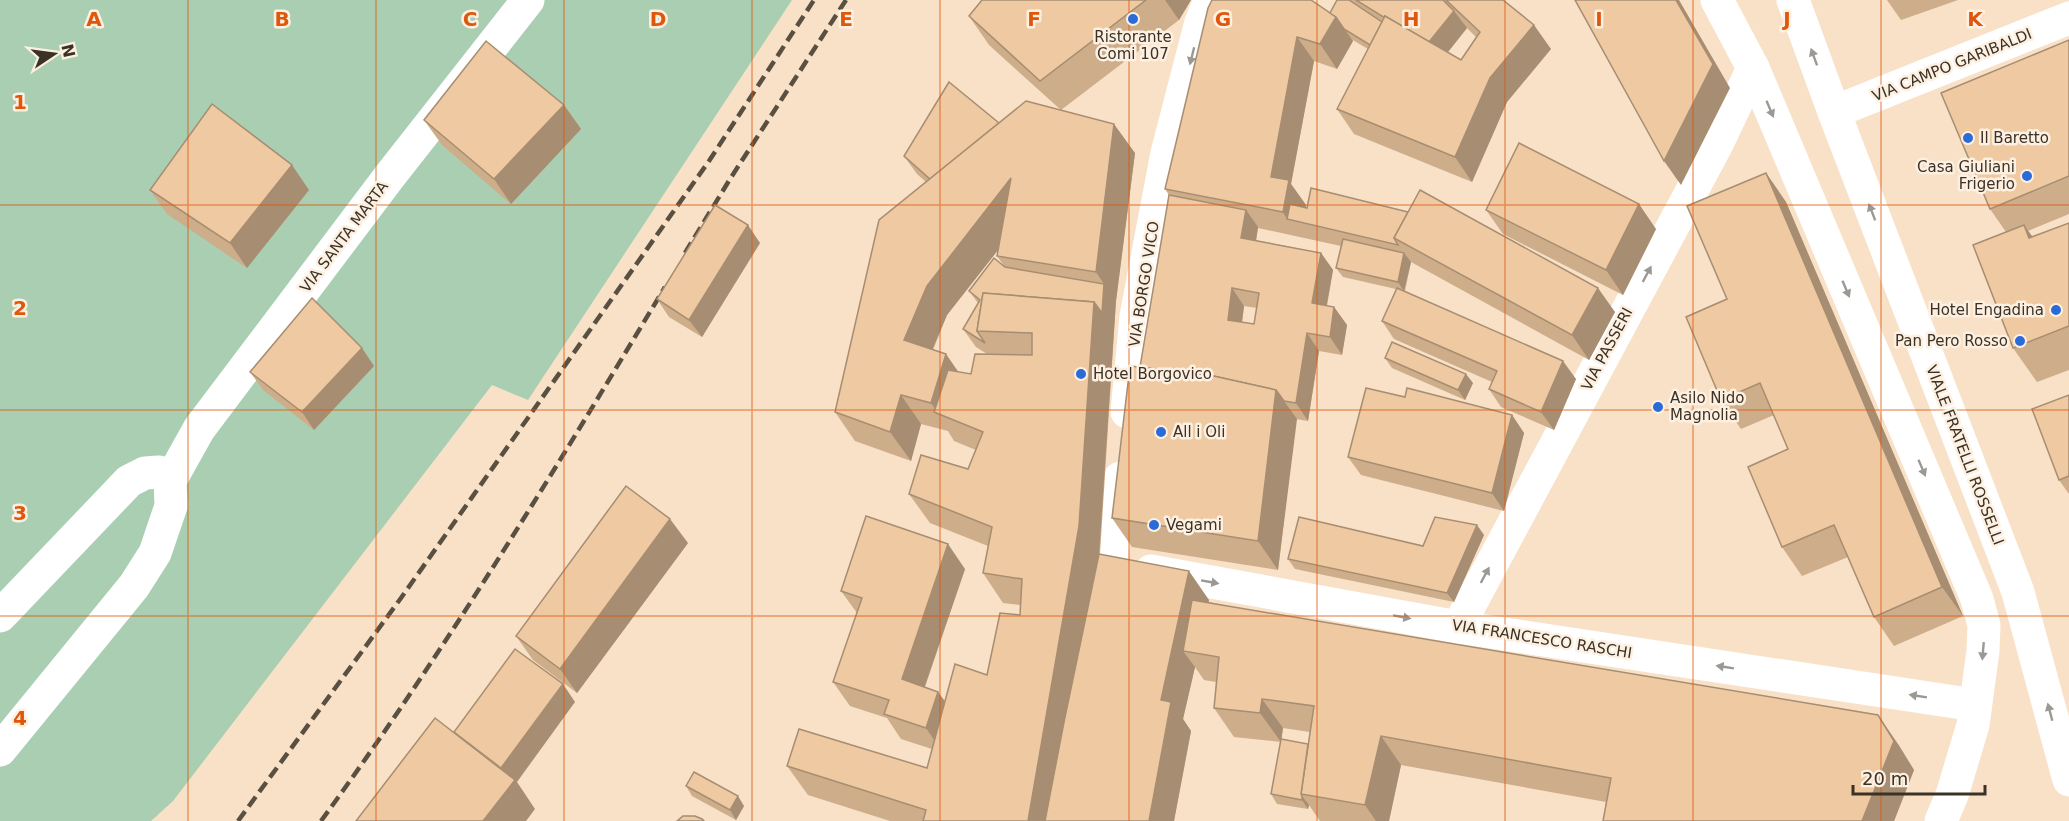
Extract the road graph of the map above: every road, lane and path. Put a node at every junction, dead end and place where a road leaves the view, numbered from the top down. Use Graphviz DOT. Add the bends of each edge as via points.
graph roads {
  1 [pos="528,0"];
  2 [pos="1210,0"];
  3 [pos="1717,0"];
  4 [pos="1793,0"];
  5 [pos="2069,18"];
  6 [pos="1753,68"];
  7 [pos="1834,112"];
  8 [pos="170,481"];
  9 [pos="1111,564"];
  10 [pos="0,616"];
  11 [pos="1100,626"];
  12 [pos="1458,627"];
  13 [pos="1976,705"];
  14 [pos="0,750"];
  15 [pos="2068,771"];
  16 [pos="1941,821"];
  1 -- 8 [label="street, VIA SANTA MARTA" via="199,429"];
  2 -- 9 [label="street, VIA BORGO VICO, one-way" via="1167,153 1136,316"];
  3 -- 6 [label="street"];
  7 -- 4 [label="street, VIALE FRATELLI ROSSELLI, one-way"];
  5 -- 7 [label="street, VIA CAMPO GARIBALDI"];
  12 -- 6 [label="street, VIA PASSERI, one-way" via="1711,155"];
  6 -- 13 [label="street, one-way" via="1977,599 1984,625"];
  15 -- 7 [label="street, VIALE FRATELLI ROSSELLI, one-way" via="2018,592"];
  8 -- 10 [label="street" via="159,472 145,473 129,481"];
  8 -- 14 [label="street, VIA SANTA MARTA" via="171,506 155,553 134,586"];
  9 -- 11 [label="street, VIA BORGO VICO"];
  9 -- 12 [label="street, VIA FRANCESCO RASCHI, one-way"];
  13 -- 12 [label="street, VIA FRANCESCO RASCHI, one-way"];
  13 -- 16 [label="street" via="1952,795"];
}
